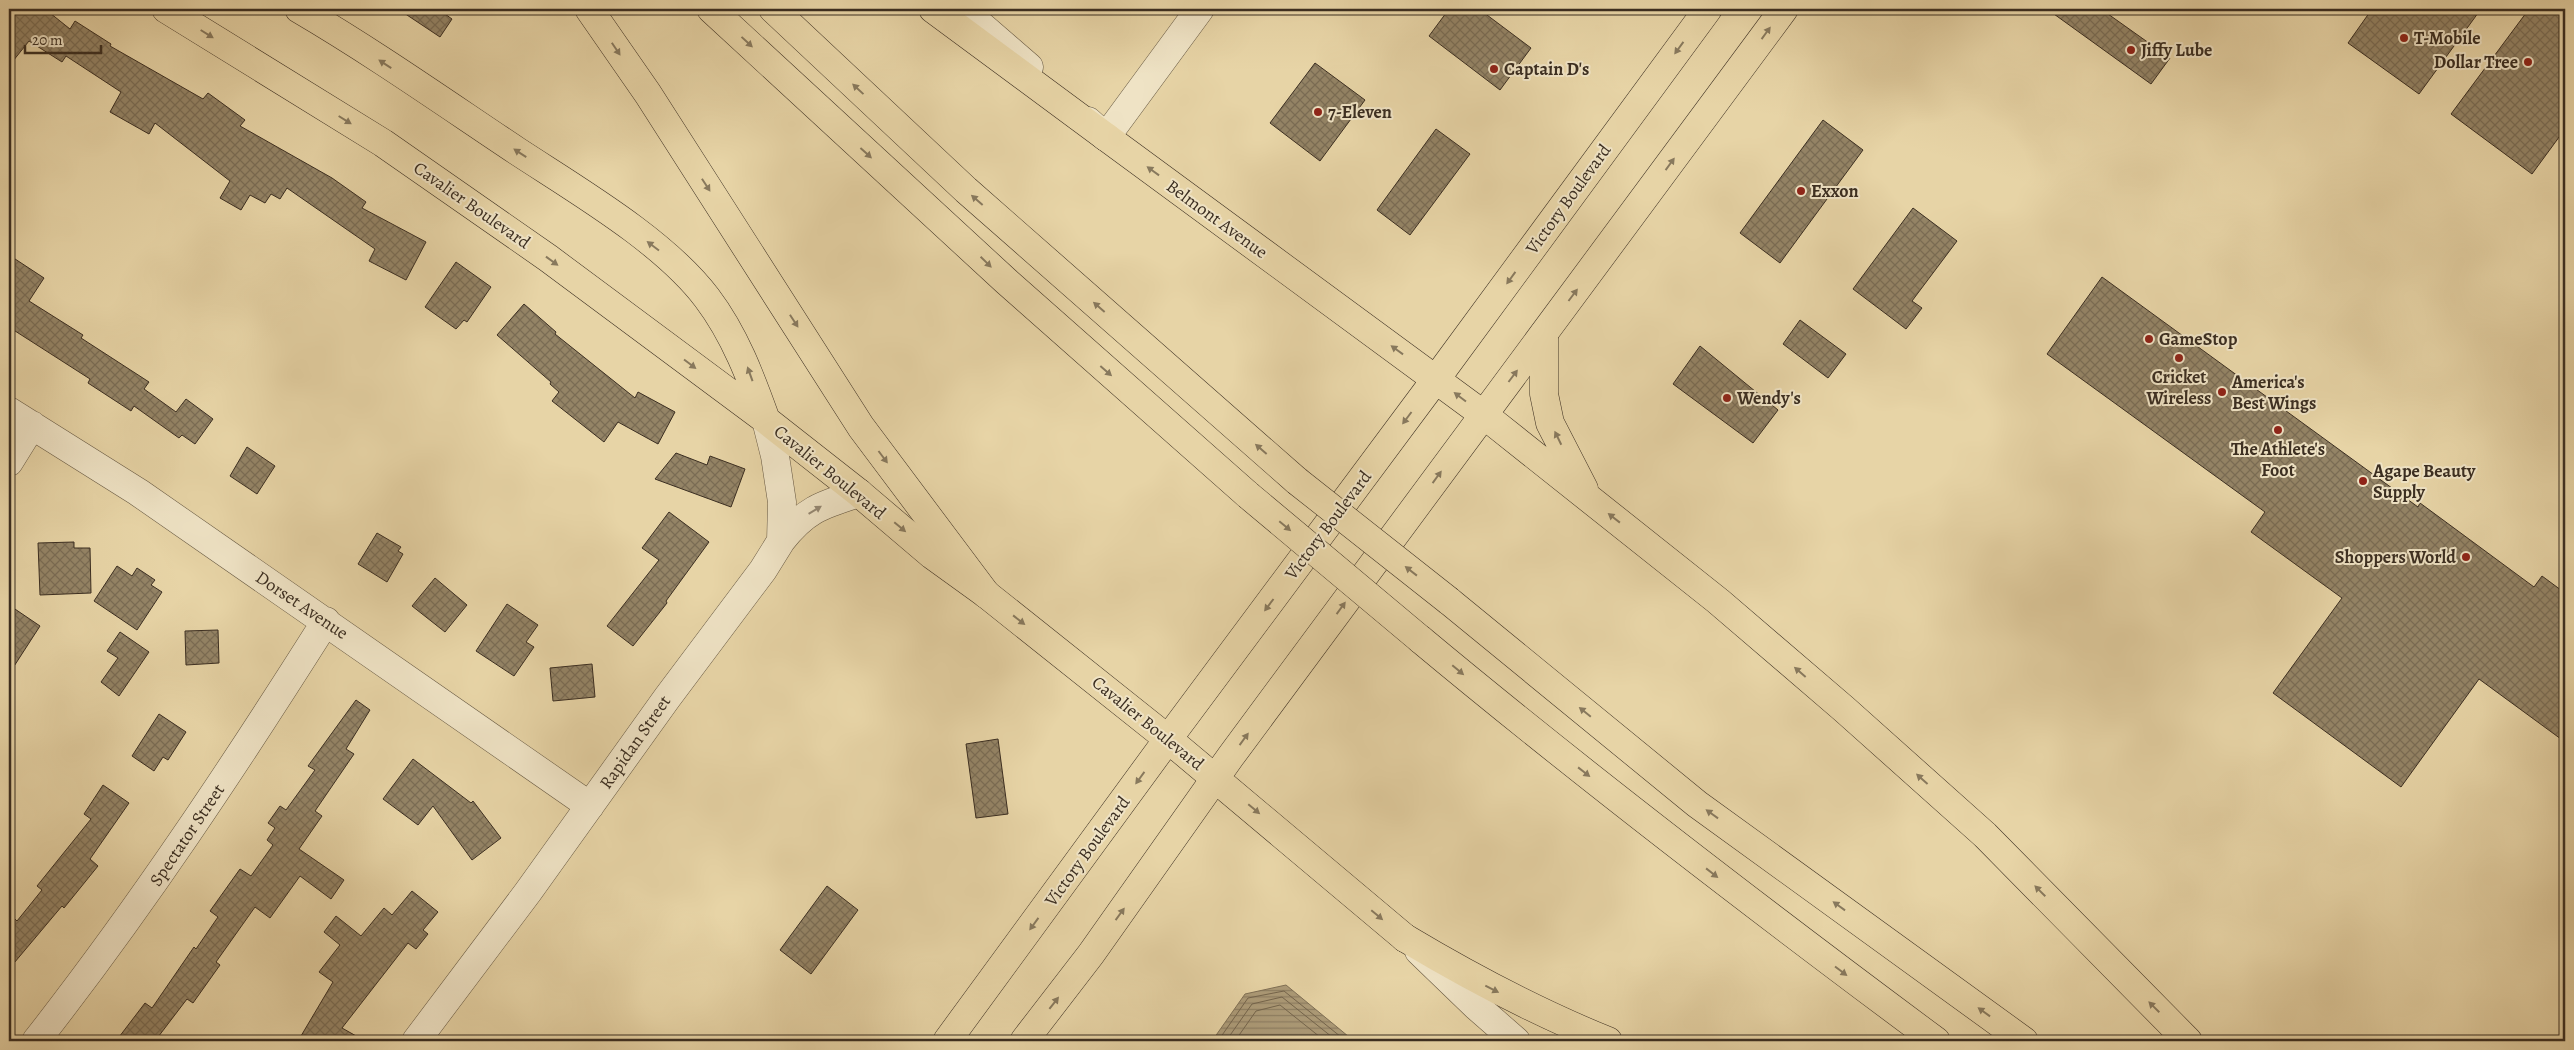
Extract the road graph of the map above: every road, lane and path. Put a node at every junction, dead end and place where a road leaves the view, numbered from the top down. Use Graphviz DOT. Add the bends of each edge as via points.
graph roads {
  1 [pos="166,9"];
  2 [pos="299,9"];
  3 [pos="589,9"];
  4 [pos="711,9"];
  5 [pos="773,9"];
  6 [pos="933,9"];
  7 [pos="962,9"];
  8 [pos="1200,9"];
  9 [pos="1708,9"];
  10 [pos="1784,9"];
  11 [pos="1106,137"];
  12 [pos="1544,334"];
  13 [pos="1436,379"];
  14 [pos="9,411"];
  15 [pos="1484,415"];
  16 [pos="766,420"];
  17 [pos="32,425"];
  18 [pos="9,462"];
  19 [pos="859,493"];
  20 [pos="1588,497"];
  21 [pos="781,541"];
  22 [pos="986,594"];
  23 [pos="326,620"];
  24 [pos="1168,739"];
  25 [pos="1216,779"];
  26 [pos="590,806"];
  27 [pos="1405,938"];
  28 [pos="36,1041"];
  29 [pos="416,1041"];
  30 [pos="947,1041"];
  31 [pos="1024,1041"];
  32 [pos="1516,1041"];
  33 [pos="1608,1041"];
  34 [pos="1936,1041"];
  35 [pos="2024,1041"];
  36 [pos="2188,1041"];
  1 -- 16 [label="main road, Cavalier Boulevard, one-way" via="383,143 548,258"];
  16 -- 2 [label="main road, Cavalier Boulevard, one-way" via="747,366 720,317 673,261 598,204"];
  3 -- 22 [label="main road, one-way" via="648,94 861,427"];
  4 -- 34 [label="main road, one-way, bridge" via="1006,281 1248,494 1420,639 1743,898"];
  35 -- 5 [label="main road, one-way, bridge" via="1697,804 1297,481 966,190"];
  6 -- 11 [label="main road"];
  7 -- 11 [label="street, Belmont Avenue"];
  8 -- 11 [label="street"];
  9 -- 13 [label="main road, Victory Boulevard, one-way"];
  12 -- 10 [label="main road, one-way"];
  13 -- 11 [label="main road, Belmont Avenue, one-way"];
  15 -- 12 [label="main road, one-way"];
  20 -- 12 [label="main road, one-way" via="1550,423 1544,394"];
  15 -- 13 [label="main road, Belmont Avenue, one-way"];
  13 -- 24 [label="main road, Victory Boulevard, one-way"];
  14 -- 17 [label="street, Dorset Avenue"];
  15 -- 20 [label="main road, Belmont Avenue"];
  25 -- 15 [label="main road, one-way"];
  16 -- 19 [label="main road, Cavalier Boulevard"];
  16 -- 21 [label="street" via="776,456 782,502"];
  17 -- 18 [label="street"];
  17 -- 23 [label="street, Dorset Avenue" via="138,492"];
  21 -- 19 [label="street, Rapidan Street, one-way" via="796,523 818,506"];
  19 -- 22 [label="main road, Cavalier Boulevard, one-way" via="932,555"];
  36 -- 20 [label="main road, Belmont Avenue, one-way" via="1985,835 1718,601"];
  21 -- 26 [label="street, Rapidan Street"];
  22 -- 24 [label="main road, Cavalier Boulevard, one-way"];
  23 -- 26 [label="street, Dorset Avenue"];
  23 -- 28 [label="street, Spectator Street" via="169,863"];
  24 -- 25 [label="main road, Cavalier Boulevard"];
  24 -- 30 [label="main road, Victory Boulevard, one-way"];
  25 -- 27 [label="main road, Cavalier Boulevard, one-way"];
  31 -- 25 [label="main road, one-way" via="1097,946"];
  26 -- 29 [label="street, Rapidan Street"];
  27 -- 32 [label="street, Cavalier Boulevard"];
  27 -- 33 [label="main road, one-way" via="1474,979 1545,1015"];
}
